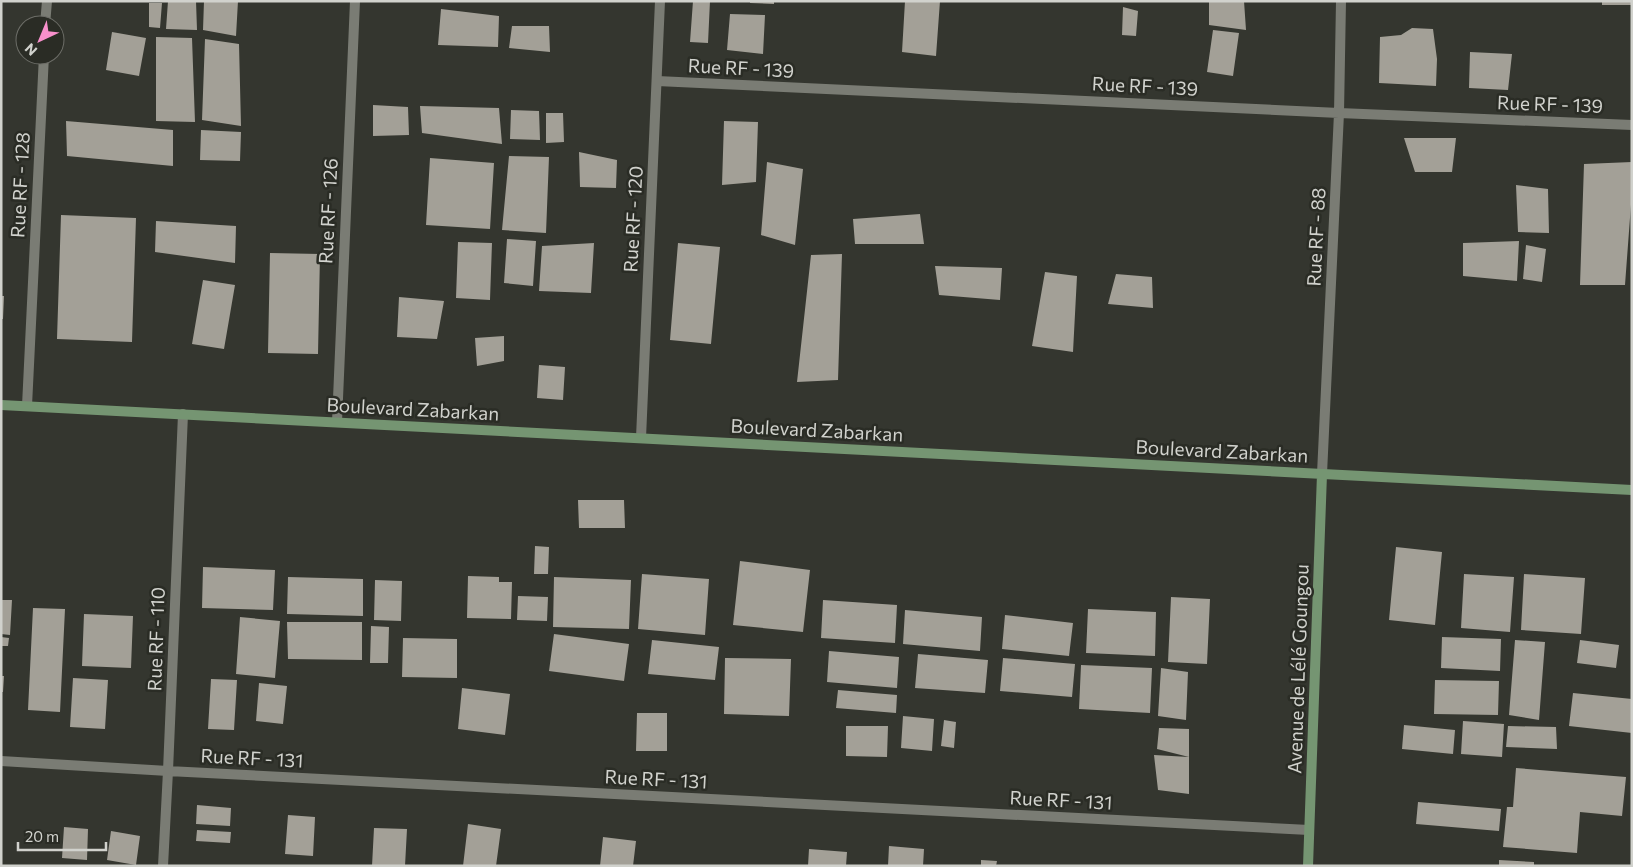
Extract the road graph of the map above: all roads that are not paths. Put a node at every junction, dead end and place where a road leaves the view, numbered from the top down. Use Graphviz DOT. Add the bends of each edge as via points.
graph roads {
  1 [pos="46,1"];
  2 [pos="355,1"];
  3 [pos="660,1"];
  4 [pos="1341,1"];
  5 [pos="45,15"];
  6 [pos="44,65"];
  7 [pos="657,81"];
  8 [pos="1340,113"];
  9 [pos="1632,125"];
  10 [pos="1,405"];
  11 [pos="27,406"];
  12 [pos="183,414"];
  13 [pos="337,422"];
  14 [pos="641,438"];
  15 [pos="1322,474"];
  16 [pos="1632,490"];
  17 [pos="1,761"];
  18 [pos="168,771"];
  19 [pos="1309,830"];
  20 [pos="162,866"];
  21 [pos="1308,866"];
  1 -- 5 [label="street"];
  2 -- 13 [label="street, Rue RF - 126"];
  3 -- 7 [label="street, Rue RF - 120"];
  4 -- 8 [label="street, Rue RF - 88"];
  6 -- 11 [label="street, Rue RF - 128"];
  7 -- 8 [label="street, Rue RF - 139"];
  7 -- 14 [label="street, Rue RF - 120"];
  8 -- 9 [label="street, Rue RF - 139"];
  8 -- 15 [label="street, Rue RF - 88"];
  10 -- 11 [label="street, Boulevard Zabarkan"];
  11 -- 12 [label="street, Boulevard Zabarkan"];
  12 -- 13 [label="street, Boulevard Zabarkan"];
  12 -- 18 [label="street, Rue RF - 110"];
  13 -- 14 [label="street, Boulevard Zabarkan"];
  14 -- 15 [label="street, Boulevard Zabarkan"];
  15 -- 16 [label="street, Boulevard Zabarkan"];
  15 -- 19 [label="street, Avenue de Lélé Goungou"];
  17 -- 18 [label="street, Rue RF - 131"];
  18 -- 19 [label="street, Rue RF - 131"];
  18 -- 20 [label="street, Rue RF - 110"];
  19 -- 21 [label="street, Avenue de Lélé Goungou"];
}
